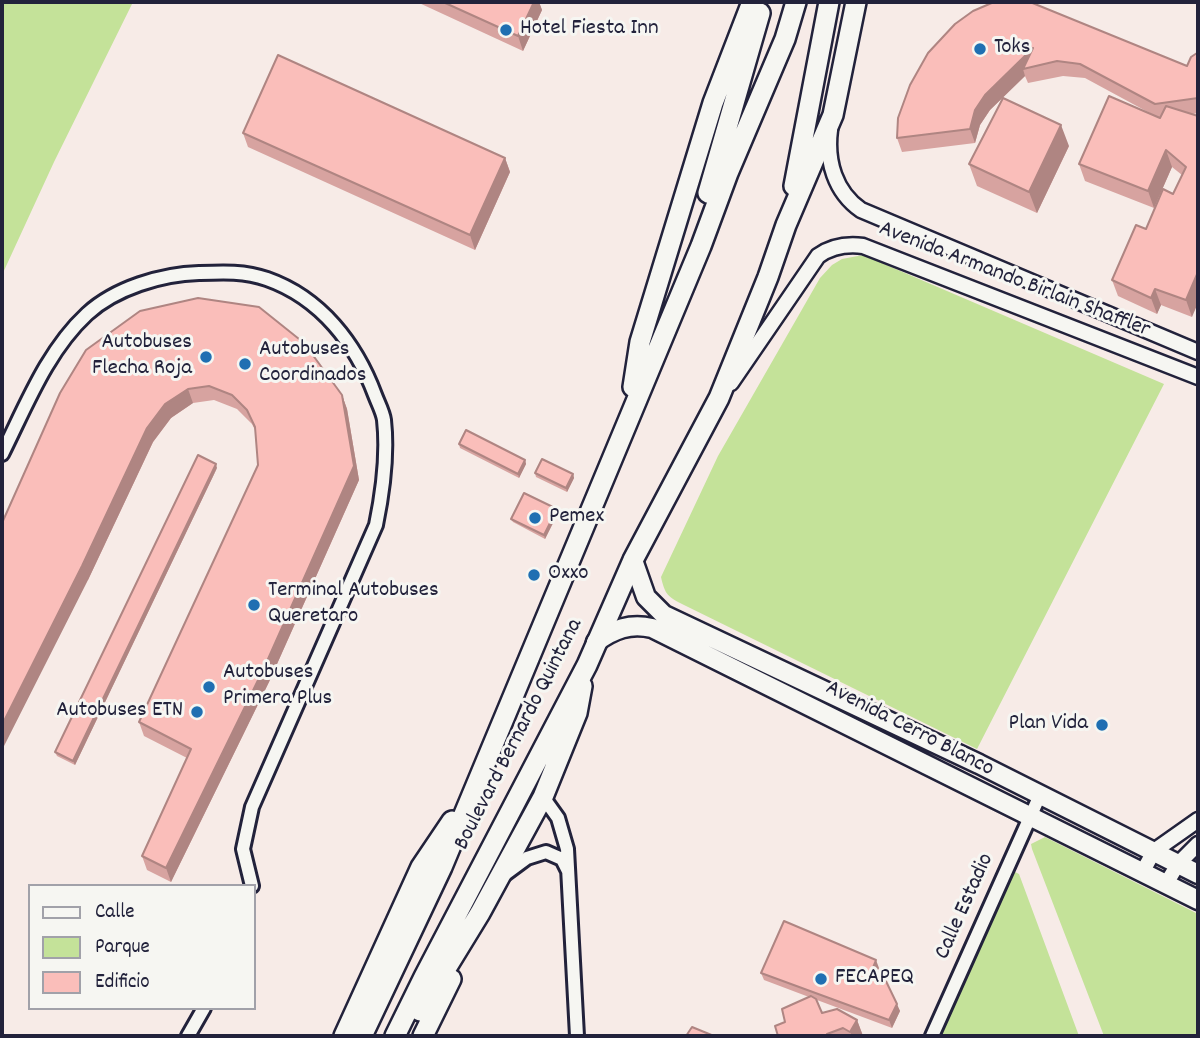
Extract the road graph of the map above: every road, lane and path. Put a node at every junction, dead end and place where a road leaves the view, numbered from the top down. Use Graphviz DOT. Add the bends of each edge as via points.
graph roads {
  1 [pos="752,2"];
  2 [pos="764,2"];
  3 [pos="796,2"];
  4 [pos="829,2"];
  5 [pos="856,2"];
  6 [pos="833,115"];
  7 [pos="786,225"];
  8 [pos="692,265"];
  9 [pos="1198,352"];
  10 [pos="1198,377"];
  11 [pos="719,398"];
  12 [pos="627,423"];
  13 [pos="2,454"];
  14 [pos="633,560"];
  15 [pos="596,642"];
  16 [pos="587,665"];
  17 [pos="1040,794"];
  18 [pos="543,797"];
  19 [pos="470,798"];
  20 [pos="1028,817"];
  21 [pos="1198,820"];
  22 [pos="1198,844"];
  23 [pos="1154,851"];
  24 [pos="1178,863"];
  25 [pos="1142,873"];
  26 [pos="1198,874"];
  27 [pos="569,876"];
  28 [pos="496,882"];
  29 [pos="252,884"];
  30 [pos="1166,884"];
  31 [pos="1198,900"];
  32 [pos="462,944"];
  33 [pos="203,1010"];
  34 [pos="188,1036"];
  35 [pos="344,1036"];
  36 [pos="362,1036"];
  37 [pos="395,1036"];
  38 [pos="406,1036"];
  39 [pos="423,1036"];
  40 [pos="577,1036"];
  41 [pos="932,1036"];
  1 -- 12 [label="highway" via="713,103 640,342"];
  2 -- 8 [label="highway, Boulevard Bernardo Quintana" via="718,156"];
  3 -- 8 [label="highway, Boulevard Bernardo Quintana"];
  4 -- 7 [label="highway, Boulevard Bernardo Quintana"];
  5 -- 6 [label="highway, Boulevard Bernardo Quintana"];
  6 -- 7 [label="highway, Boulevard Bernardo Quintana"];
  6 -- 9 [label="street, Avenida Armando Birlain Shaffler" via="828,142 833,173 846,197 861,210"];
  7 -- 11 [label="highway, Boulevard Bernardo Quintana"];
  8 -- 12 [label="highway, Boulevard Bernardo Quintana"];
  10 -- 11 [label="street, Avenida Armando Birlain Shaffler" via="863,246 847,245 826,250 812,263"];
  11 -- 14 [label="highway, Boulevard Bernardo Quintana"];
  12 -- 19 [label="highway, Boulevard Bernardo Quintana"];
  13 -- 29 [label="street" via="51,357 88,313 130,287 180,273 239,272 289,288 333,321 365,368 384,418 385,481 376,525 252,807 243,849"];
  14 -- 15 [label="highway, Boulevard Bernardo Quintana"];
  14 -- 17 [label="main road, Avenida Cerro Blanco" via="646,597 664,615"];
  15 -- 16 [label="highway, Boulevard Bernardo Quintana"];
  15 -- 20 [label="main road, Avenida Cerro Blanco" via="625,627 652,628"];
  16 -- 18 [label="highway" via="577,713"];
  16 -- 37 [label="highway, Boulevard Bernardo Quintana"];
  17 -- 20 [label="street, Calle Estadio"];
  17 -- 23 [label="main road, Avenida Cerro Blanco"];
  18 -- 27 [label="street" via="558,818"];
  18 -- 28 [label="highway"];
  19 -- 35 [label="highway" via="421,867"];
  19 -- 36 [label="highway, Boulevard Bernardo Quintana"];
  20 -- 25 [label="main road, Avenida Cerro Blanco"];
  20 -- 41 [label="street, Calle Estadio"];
  21 -- 23 [label="street"];
  22 -- 24 [label="street"];
  23 -- 24 [label="main road, Avenida Cerro Blanco"];
  23 -- 25 [label="street"];
  24 -- 26 [label="main road, Avenida Cerro Blanco"];
  24 -- 30 [label="street"];
  25 -- 30 [label="main road, Avenida Cerro Blanco"];
  27 -- 28 [label="street" via="562,859 546,852 527,858"];
  27 -- 40 [label="street"];
  28 -- 32 [label="highway"];
  30 -- 31 [label="main road, Avenida Cerro Blanco"];
  32 -- 38 [label="highway"];
  32 -- 39 [label="highway" via="445,994"];
  33 -- 34 [label="street"];
}
